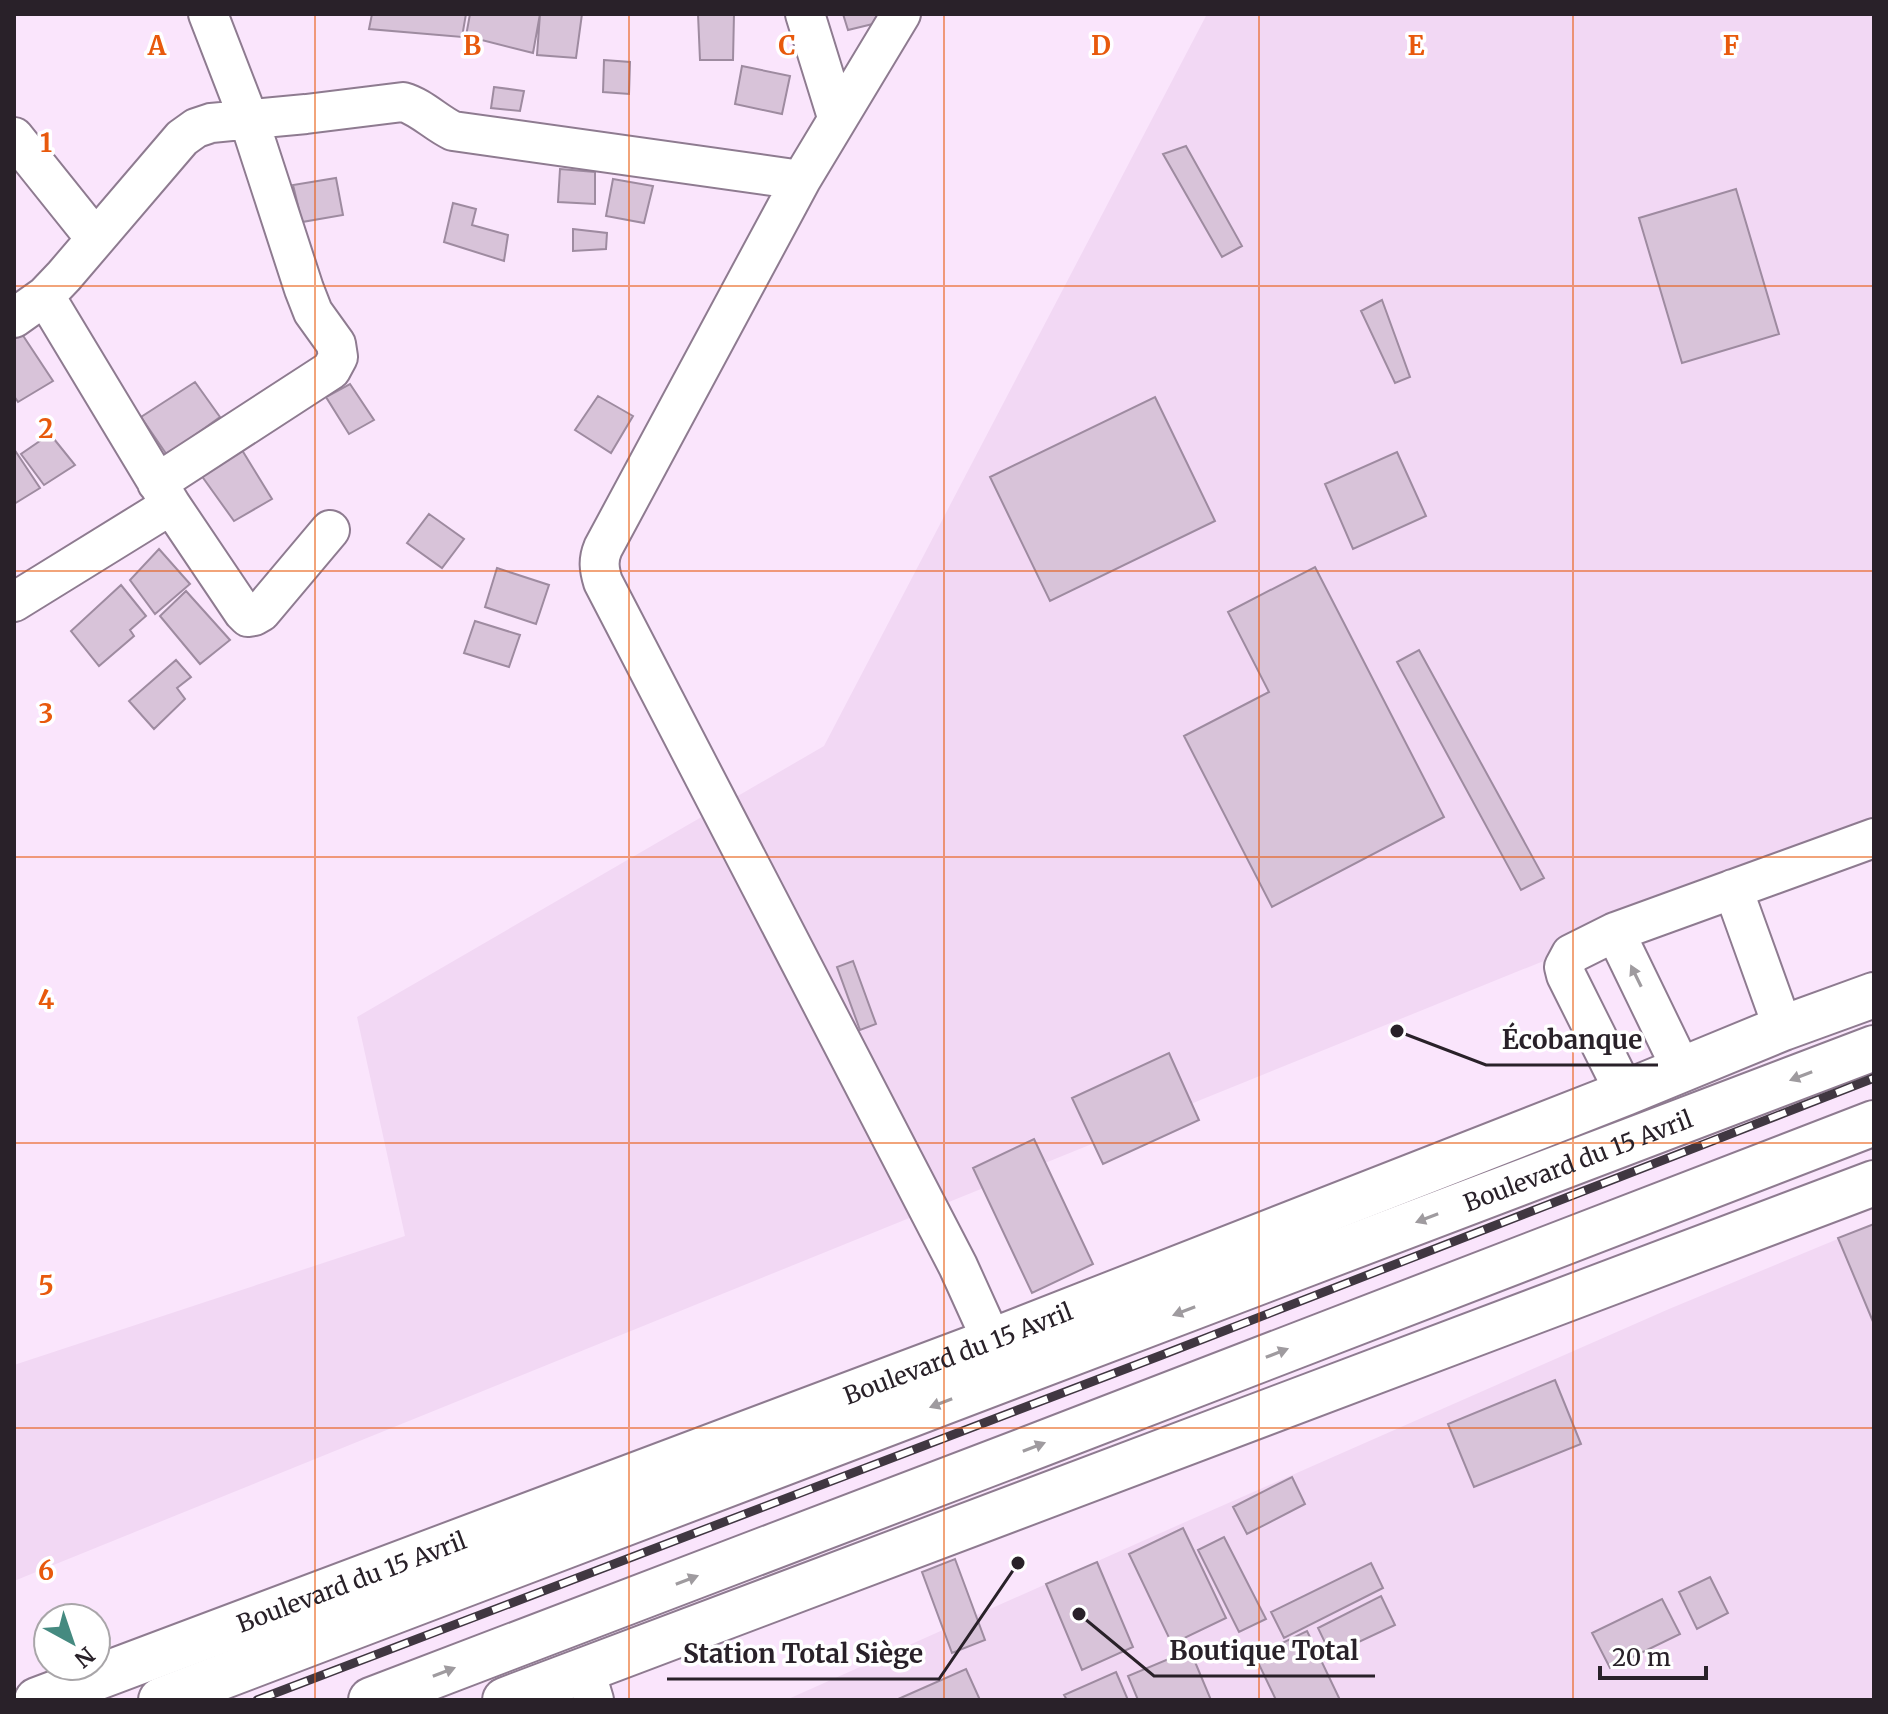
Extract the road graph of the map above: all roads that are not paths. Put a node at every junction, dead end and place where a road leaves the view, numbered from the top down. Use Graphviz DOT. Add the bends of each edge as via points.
graph roads {
  1 [pos="208,14"];
  2 [pos="805,14"];
  3 [pos="901,14"];
  4 [pos="837,117"];
  5 [pos="249,120"];
  6 [pos="14,137"];
  7 [pos="801,180"];
  8 [pos="95,238"];
  9 [pos="45,296"];
  10 [pos="14,318"];
  11 [pos="164,494"];
  12 [pos="330,530"];
  13 [pos="14,602"];
  14 [pos="1874,838"];
  15 [pos="1733,889"];
  16 [pos="1615,932"];
  17 [pos="1874,995"];
  18 [pos="1783,1028"];
  19 [pos="1874,1048"];
  20 [pos="1682,1070"];
  21 [pos="1625,1093"];
  22 [pos="1874,1123"];
  23 [pos="1874,1183"];
  24 [pos="992,1341"];
  25 [pos="590,1685"];
  26 [pos="37,1700"];
  27 [pos="161,1700"];
  28 [pos="371,1700"];
  29 [pos="505,1700"];
  1 -- 5 [label="street"];
  2 -- 4 [label="street"];
  3 -- 4 [label="street"];
  4 -- 7 [label="street"];
  5 -- 7 [label="street" via="403,102 453,131"];
  5 -- 8 [label="street" via="211,123 182,138"];
  5 -- 11 [label="street" via="304,289 336,344 338,357 331,370"];
  6 -- 8 [label="street"];
  7 -- 24 [label="street" via="603,548 599,568"];
  8 -- 9 [label="street"];
  9 -- 10 [label="street"];
  9 -- 11 [label="street"];
  11 -- 12 [label="street" via="248,617 261,612"];
  11 -- 13 [label="street"];
  14 -- 15 [label="street"];
  15 -- 16 [label="street"];
  15 -- 18 [label="street"];
  20 -- 16 [label="street, one-way"];
  16 -- 21 [label="street" via="1571,954 1564,967"];
  17 -- 18 [label="main road, Boulevard du 15 Avril"];
  18 -- 20 [label="main road, Boulevard du 15 Avril"];
  19 -- 27 [label="main road, Boulevard du 15 Avril, one-way"];
  20 -- 21 [label="main road, Boulevard du 15 Avril"];
  21 -- 24 [label="main road, Boulevard du 15 Avril"];
  28 -- 22 [label="main road, one-way"];
  23 -- 25 [label="main road"];
  24 -- 26 [label="main road, Boulevard du 15 Avril"];
  25 -- 29 [label="main road"];
}
